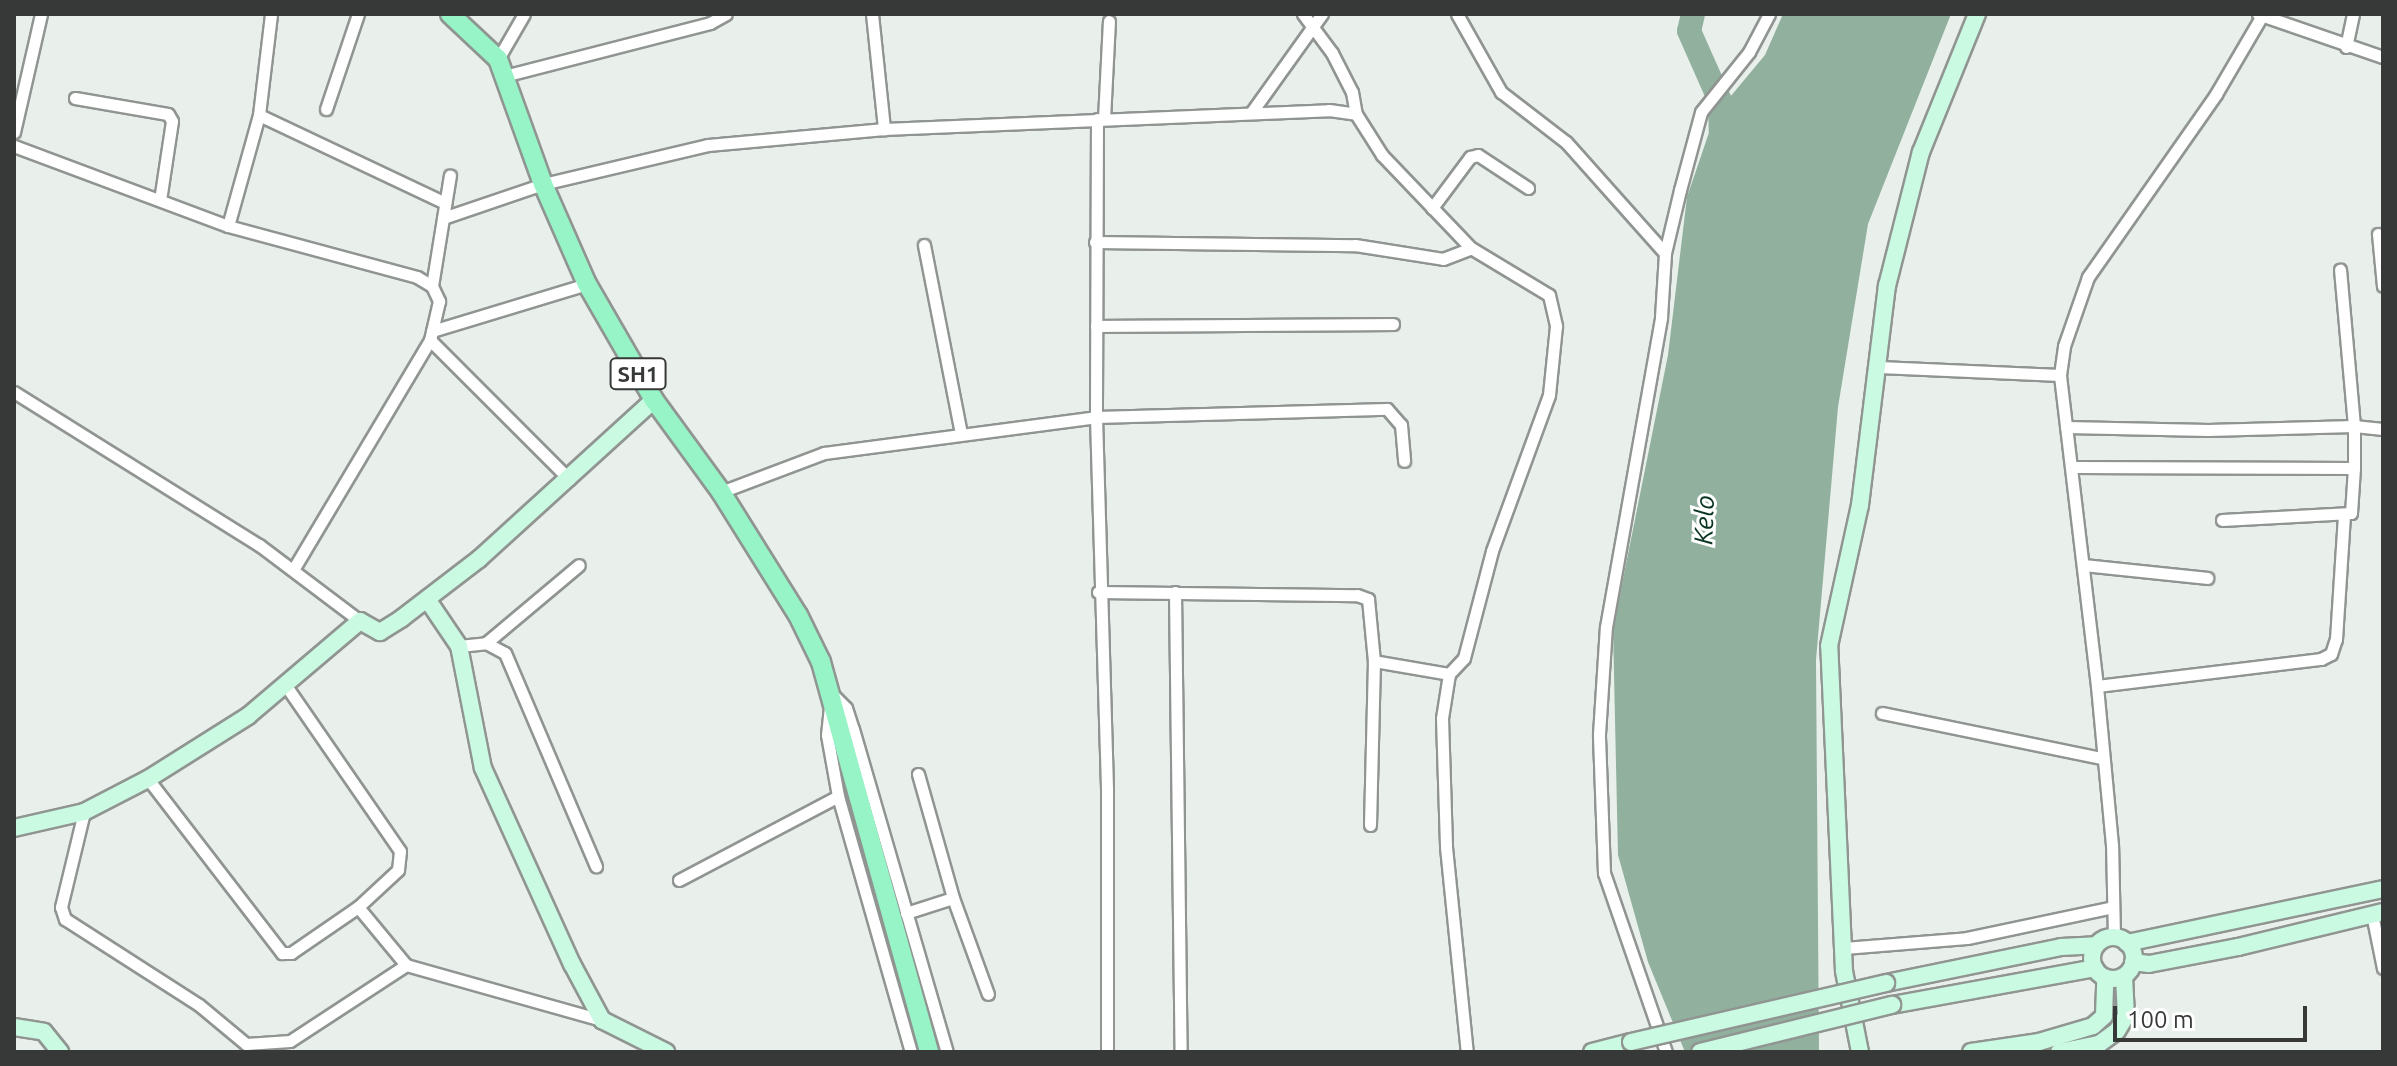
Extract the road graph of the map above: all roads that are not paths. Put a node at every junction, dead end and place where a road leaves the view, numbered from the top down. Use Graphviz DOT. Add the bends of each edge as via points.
graph roads {
  1 [pos="41,14"];
  2 [pos="271,14"];
  3 [pos="358,14"];
  4 [pos="450,14"];
  5 [pos="524,14"];
  6 [pos="726,14"];
  7 [pos="872,14"];
  8 [pos="1303,14"];
  9 [pos="1322,14"];
  10 [pos="1457,14"];
  11 [pos="1769,14"];
  12 [pos="1977,14"];
  13 [pos="2353,14"];
  14 [pos="2261,15"];
  15 [pos="1109,21"];
  16 [pos="1313,26"];
  17 [pos="2346,47"];
  18 [pos="2383,57"];
  19 [pos="501,67"];
  20 [pos="75,98"];
  21 [pos="326,109"];
  22 [pos="1251,113"];
  23 [pos="1356,114"];
  24 [pos="259,115"];
  25 [pos="1101,119"];
  26 [pos="884,129"];
  27 [pos="14,132"];
  28 [pos="14,146"];
  29 [pos="450,175"];
  30 [pos="543,184"];
  31 [pos="1528,188"];
  32 [pos="160,200"];
  33 [pos="445,203"];
  34 [pos="1432,208"];
  35 [pos="443,218"];
  36 [pos="228,226"];
  37 [pos="2378,234"];
  38 [pos="1095,242"];
  39 [pos="924,245"];
  40 [pos="1471,248"];
  41 [pos="1665,253"];
  42 [pos="2340,270"];
  43 [pos="587,284"];
  44 [pos="432,286"];
  45 [pos="2383,286"];
  46 [pos="1393,324"];
  47 [pos="1096,326"];
  48 [pos="431,336"];
  49 [pos="1879,367"];
  50 [pos="2060,375"];
  51 [pos="14,392"];
  52 [pos="654,400"];
  53 [pos="1096,417"];
  54 [pos="2354,426"];
  55 [pos="2066,427"];
  56 [pos="2383,429"];
  57 [pos="961,434"];
  58 [pos="1404,461"];
  59 [pos="2073,467"];
  60 [pos="2354,468"];
  61 [pos="569,479"];
  62 [pos="721,492"];
  63 [pos="2344,515"];
  64 [pos="2222,520"];
  65 [pos="579,565"];
  66 [pos="2084,565"];
  67 [pos="294,568"];
  68 [pos="2207,578"];
  69 [pos="1098,592"];
  70 [pos="1175,592"];
  71 [pos="427,599"];
  72 [pos="360,621"];
  73 [pos="486,643"];
  74 [pos="459,646"];
  75 [pos="1374,661"];
  76 [pos="1449,674"];
  77 [pos="284,683"];
  78 [pos="2097,686"];
  79 [pos="833,695"];
  80 [pos="1882,713"];
  81 [pos="2102,758"];
  82 [pos="918,774"];
  83 [pos="148,779"];
  84 [pos="838,796"];
  85 [pos="84,812"];
  86 [pos="1370,825"];
  87 [pos="14,828"];
  88 [pos="596,866"];
  89 [pos="679,880"];
  90 [pos="2383,889"];
  91 [pos="953,898"];
  92 [pos="358,907"];
  93 [pos="2113,907"];
  94 [pos="906,913"];
  95 [pos="2378,913"];
  96 [pos="2120,940"];
  97 [pos="2096,945"];
  98 [pos="1844,948"];
  99 [pos="406,965"];
  100 [pos="2383,968"];
  101 [pos="2129,969"];
  102 [pos="2100,973"];
  103 [pos="988,994"];
  104 [pos="602,1020"];
  105 [pos="14,1027"];
  106 [pos="60,1052"];
  107 [pos="667,1052"];
  108 [pos="911,1052"];
  109 [pos="929,1052"];
  110 [pos="947,1052"];
  111 [pos="1107,1052"];
  112 [pos="1181,1052"];
  113 [pos="1467,1052"];
  114 [pos="1592,1052"];
  115 [pos="1666,1052"];
  116 [pos="1700,1052"];
  117 [pos="1860,1052"];
  118 [pos="1971,1052"];
  119 [pos="2059,1052"];
  1 -- 27 [label="street"];
  2 -- 24 [label="street"];
  3 -- 21 [label="street"];
  4 -- 19 [label="main road, SH1"];
  5 -- 19 [label="street"];
  6 -- 19 [label="street" via="710,23"];
  7 -- 26 [label="street"];
  8 -- 16 [label="street"];
  9 -- 16 [label="street"];
  10 -- 41 [label="street" via="1501,92 1566,142"];
  11 -- 41 [label="street" via="1749,52 1701,112"];
  12 -- 49 [label="street" via="1921,152 1887,286"];
  13 -- 17 [label="street"];
  14 -- 17 [label="street"];
  14 -- 50 [label="street" via="2216,94 2088,277 2075,302"];
  15 -- 25 [label="street"];
  16 -- 22 [label="street"];
  16 -- 23 [label="street" via="1352,92"];
  17 -- 18 [label="street"];
  19 -- 30 [label="main road, SH1"];
  20 -- 32 [label="street" via="168,114 172,121"];
  22 -- 23 [label="street"];
  22 -- 25 [label="street"];
  23 -- 34 [label="street" via="1382,155"];
  24 -- 33 [label="street"];
  24 -- 36 [label="street"];
  25 -- 26 [label="street"];
  25 -- 38 [label="street"];
  26 -- 30 [label="street" via="708,145"];
  28 -- 32 [label="street"];
  29 -- 33 [label="street"];
  30 -- 35 [label="street"];
  30 -- 43 [label="main road, SH1"];
  31 -- 34 [label="street" via="1478,155 1470,157"];
  32 -- 36 [label="street"];
  33 -- 35 [label="street"];
  34 -- 40 [label="street"];
  35 -- 44 [label="street"];
  36 -- 44 [label="street" via="417,277"];
  37 -- 45 [label="street"];
  38 -- 40 [label="street" via="1355,245 1443,259"];
  38 -- 47 [label="street"];
  39 -- 57 [label="street"];
  40 -- 76 [label="street" via="1549,295 1556,360 1549,395 1492,551 1470,642"];
  41 -- 115 [label="street" via="1658,331 1606,627 1599,734 1604,873"];
  42 -- 54 [label="street"];
  43 -- 48 [label="street"];
  43 -- 52 [label="main road, SH1"];
  44 -- 48 [label="street" via="439,301"];
  46 -- 47 [label="street"];
  47 -- 53 [label="street"];
  48 -- 61 [label="street"];
  48 -- 67 [label="street"];
  49 -- 50 [label="street"];
  49 -- 98 [label="street" via="1860,505 1829,646"];
  50 -- 55 [label="street"];
  51 -- 67 [label="street"];
  52 -- 61 [label="street"];
  52 -- 62 [label="main road, SH1"];
  53 -- 57 [label="street"];
  53 -- 58 [label="street" via="1387,409 1401,425"];
  53 -- 69 [label="street"];
  54 -- 55 [label="street"];
  54 -- 56 [label="street"];
  54 -- 60 [label="street"];
  55 -- 59 [label="street"];
  57 -- 62 [label="street" via="824,453"];
  59 -- 60 [label="street"];
  59 -- 66 [label="street"];
  60 -- 63 [label="street" via="2354,507"];
  61 -- 71 [label="street"];
  62 -- 79 [label="main road, SH1" via="798,615"];
  63 -- 64 [label="street"];
  63 -- 78 [label="street" via="2331,654"];
  65 -- 73 [label="street"];
  66 -- 68 [label="street"];
  66 -- 78 [label="street"];
  67 -- 72 [label="street"];
  69 -- 70 [label="street"];
  69 -- 111 [label="street" via="1107,789"];
  70 -- 75 [label="street" via="1363,595 1368,599"];
  70 -- 112 [label="street"];
  71 -- 72 [label="street" via="380,632"];
  71 -- 74 [label="street"];
  72 -- 77 [label="street"];
  73 -- 74 [label="street"];
  73 -- 88 [label="street" via="505,653"];
  74 -- 104 [label="street" via="472,733 483,768"];
  75 -- 76 [label="street"];
  75 -- 86 [label="street"];
  76 -- 113 [label="street" via="1442,718 1446,847"];
  77 -- 83 [label="street" via="248,716"];
  77 -- 92 [label="street" via="400,851 398,870"];
  78 -- 81 [label="street"];
  79 -- 84 [label="street" via="827,735"];
  79 -- 94 [label="street" via="846,708"];
  79 -- 109 [label="main road, SH1"];
  80 -- 81 [label="street"];
  81 -- 93 [label="street"];
  82 -- 91 [label="street"];
  83 -- 85 [label="street"];
  83 -- 92 [label="street" via="282,953 291,953"];
  84 -- 89 [label="street"];
  84 -- 108 [label="street"];
  85 -- 87 [label="street"];
  85 -- 99 [label="street" via="61,907 65,919 199,1005 246,1044 290,1041"];
  90 -- 96 [label="street"];
  91 -- 94 [label="street"];
  91 -- 103 [label="street"];
  92 -- 99 [label="street"];
  93 -- 96 [label="street"];
  93 -- 98 [label="street" via="1967,938"];
  94 -- 110 [label="street"];
  95 -- 100 [label="street"];
  95 -- 101 [label="street"];
  96 -- 97 [label="street"];
  96 -- 101 [label="street"];
  97 -- 102 [label="street"];
  97 -- 114 [label="street, bridge" via="2061,947 1886,983"];
  98 -- 117 [label="street"];
  99 -- 104 [label="street"];
  101 -- 102 [label="street"];
  101 -- 119 [label="street" via="2126,1016 2117,1031 2099,1044"];
  102 -- 116 [label="street, bridge" via="1892,1005"];
  102 -- 118 [label="street" via="2104,1016 2093,1026 2039,1042"];
  104 -- 107 [label="street"];
  105 -- 106 [label="street" via="44,1032"];
}
